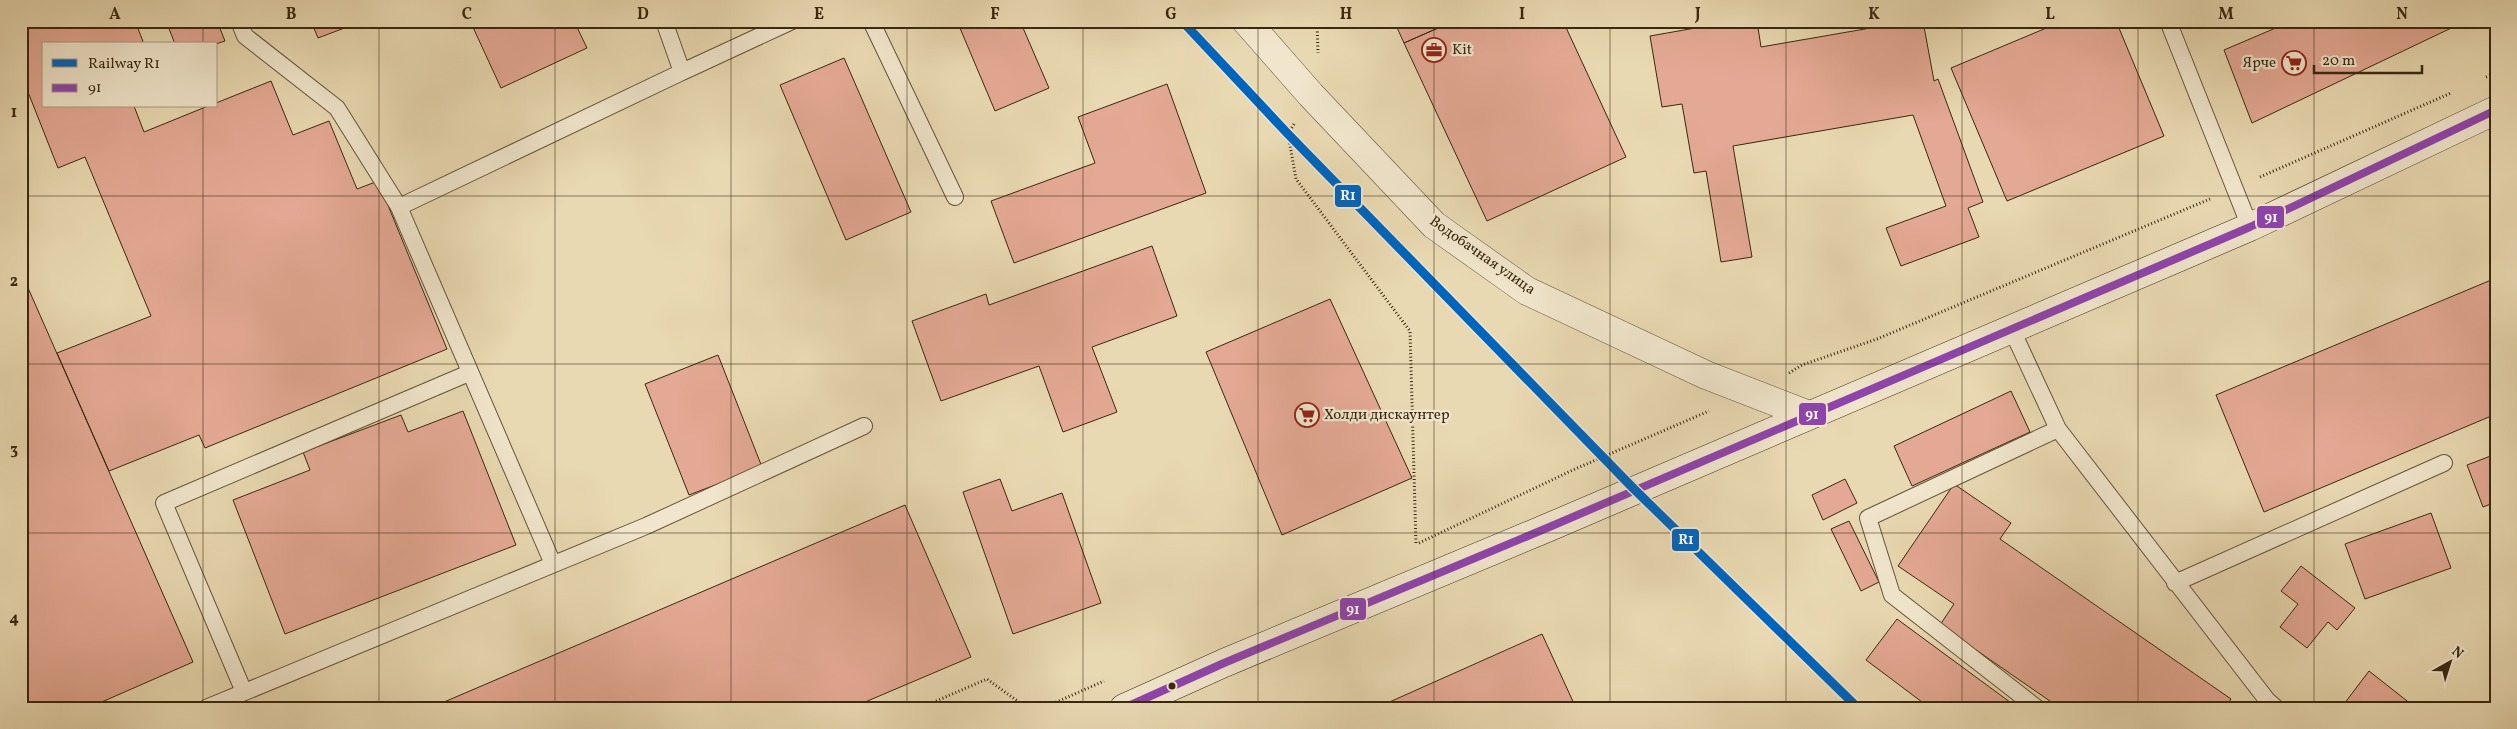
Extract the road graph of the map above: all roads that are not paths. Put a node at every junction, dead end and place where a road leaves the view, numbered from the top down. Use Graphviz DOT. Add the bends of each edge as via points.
graph roads {
  1 [pos="239,21"];
  2 [pos="664,21"];
  3 [pos="792,21"];
  4 [pos="870,21"];
  5 [pos="1246,21"];
  6 [pos="2168,21"];
  7 [pos="682,72"];
  8 [pos="2496,110"];
  9 [pos="955,197"];
  10 [pos="399,207"];
  11 [pos="2250,227"];
  12 [pos="2011,328"];
  13 [pos="469,373"];
  14 [pos="1809,415"];
  15 [pos="864,426"];
  16 [pos="2058,429"];
  17 [pos="2444,462"];
  18 [pos="553,564"];
  19 [pos="2174,583"];
  20 [pos="244,692"];
  21 [pos="206,708"];
  22 [pos="1124,708"];
  23 [pos="2037,708"];
  24 [pos="2276,708"];
  1 -- 10 [label="lane" via="245,36 338,108"];
  2 -- 7 [label="lane"];
  3 -- 7 [label="lane"];
  4 -- 9 [label="lane"];
  5 -- 14 [label="main road, Водобачная улица" via="1434,225 1527,290 1706,375"];
  6 -- 11 [label="lane"];
  7 -- 10 [label="lane"];
  8 -- 11 [label="main road"];
  10 -- 13 [label="lane"];
  11 -- 12 [label="main road"];
  12 -- 14 [label="main road"];
  12 -- 16 [label="lane"];
  13 -- 18 [label="lane"];
  13 -- 20 [label="lane" via="164,503"];
  14 -- 22 [label="main road"];
  15 -- 18 [label="lane" via="646,526"];
  16 -- 19 [label="lane"];
  16 -- 23 [label="lane" via="1868,518 1892,596"];
  17 -- 19 [label="lane"];
  18 -- 20 [label="lane"];
  19 -- 24 [label="lane"];
  20 -- 21 [label="lane"];
}
